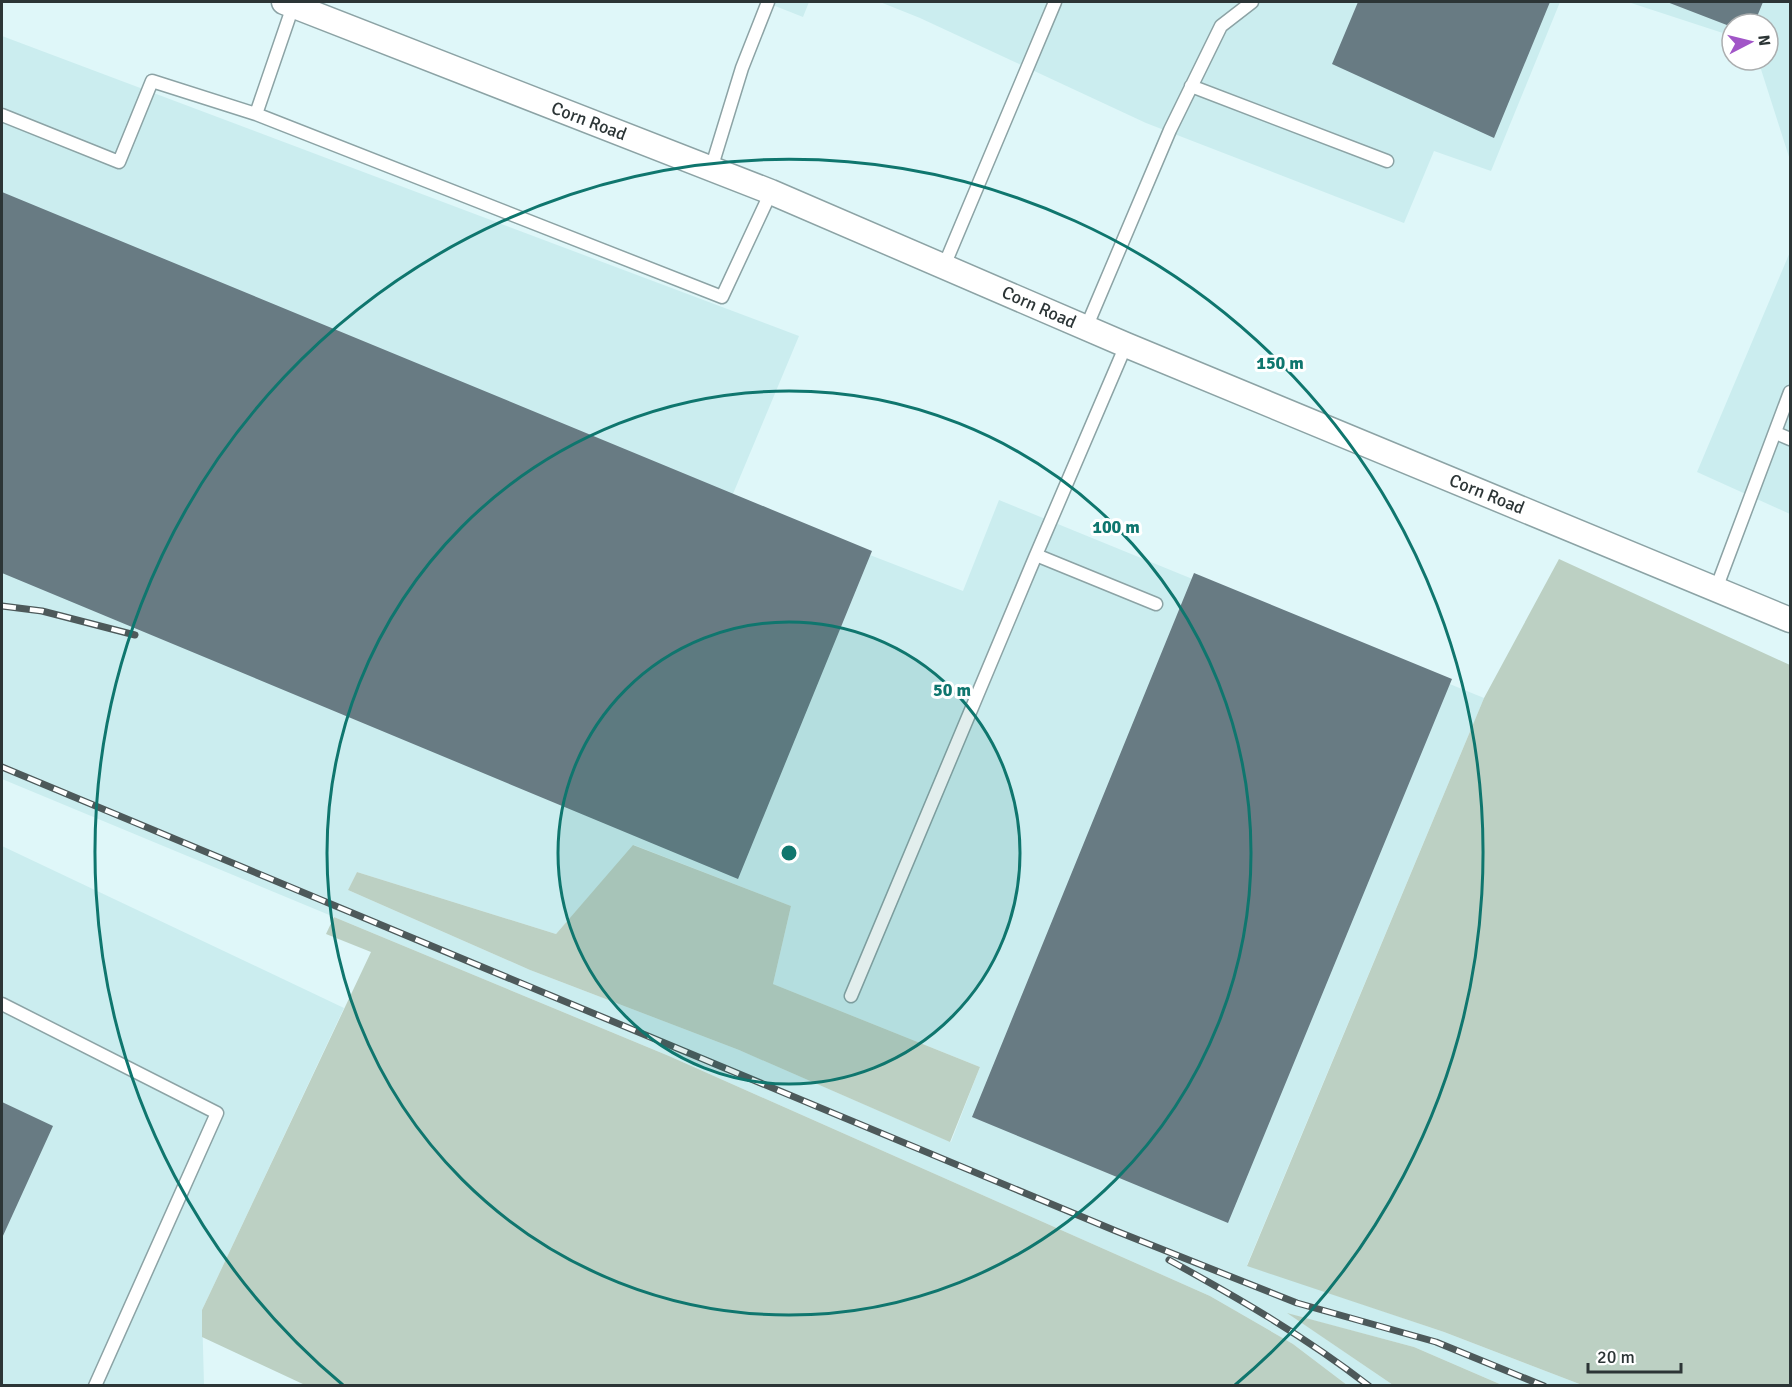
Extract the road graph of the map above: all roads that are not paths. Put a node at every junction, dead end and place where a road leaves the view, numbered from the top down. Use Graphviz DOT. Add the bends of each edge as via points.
graph roads {
  1 [pos="765,2"];
  2 [pos="1055,2"];
  3 [pos="1252,2"];
  4 [pos="289,4"];
  5 [pos="1191,86"];
  6 [pos="256,114"];
  7 [pos="2,115"];
  8 [pos="1387,161"];
  9 [pos="711,169"];
  10 [pos="771,192"];
  11 [pos="944,266"];
  12 [pos="1086,328"];
  13 [pos="1126,345"];
  14 [pos="1791,392"];
  15 [pos="1776,433"];
  16 [pos="1791,439"];
  17 [pos="1036,555"];
  18 [pos="1716,589"];
  19 [pos="1156,604"];
  20 [pos="1791,620"];
  21 [pos="851,996"];
  22 [pos="2,1004"];
  23 [pos="95,1386"];
  1 -- 9 [label="lane"];
  2 -- 11 [label="lane"];
  3 -- 5 [label="lane" via="1221,26"];
  4 -- 6 [label="lane"];
  4 -- 9 [label="street, Corn Road"];
  5 -- 8 [label="lane"];
  5 -- 12 [label="lane"];
  6 -- 7 [label="lane" via="152,81 119,162"];
  6 -- 10 [label="lane" via="722,297"];
  9 -- 10 [label="street, Corn Road"];
  10 -- 11 [label="street, Corn Road"];
  11 -- 12 [label="street, Corn Road"];
  12 -- 13 [label="street, Corn Road"];
  13 -- 17 [label="lane"];
  13 -- 18 [label="street, Corn Road"];
  14 -- 15 [label="lane"];
  15 -- 16 [label="lane"];
  15 -- 18 [label="lane"];
  17 -- 19 [label="lane"];
  17 -- 21 [label="lane"];
  18 -- 20 [label="street, Corn Road"];
  22 -- 23 [label="lane" via="217,1113"];
}
